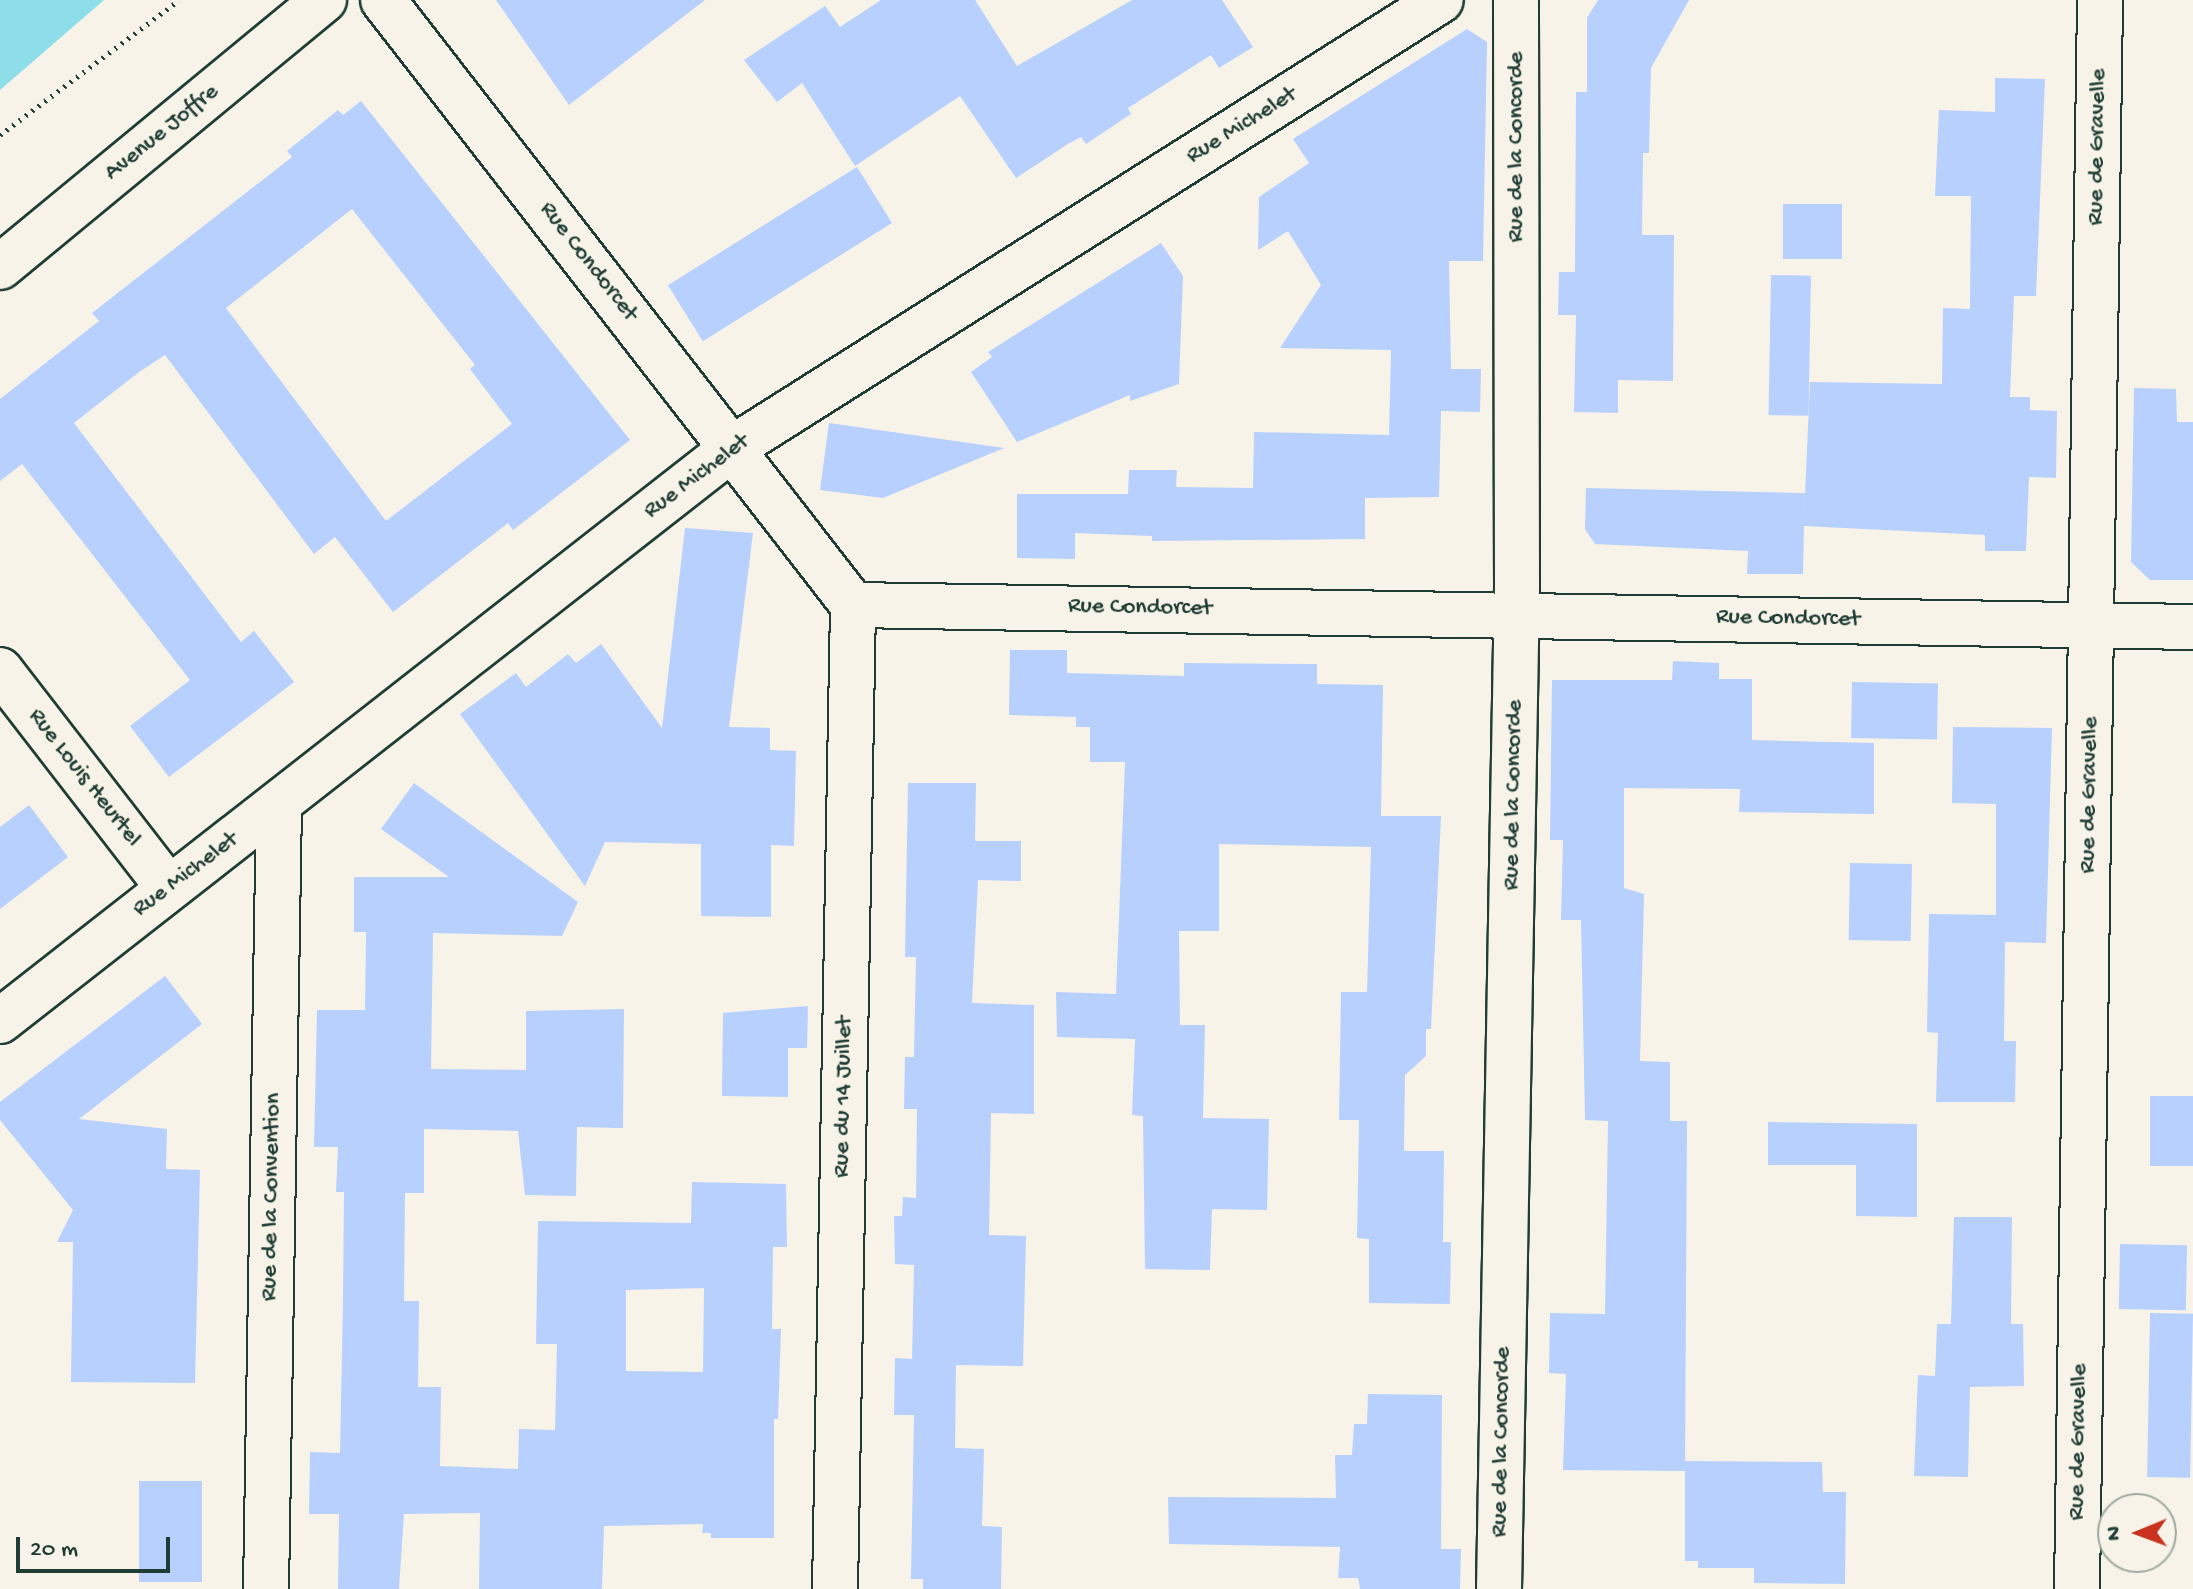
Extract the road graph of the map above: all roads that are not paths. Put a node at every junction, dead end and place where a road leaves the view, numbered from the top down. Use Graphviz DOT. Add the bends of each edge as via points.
graph roads {
  1 [pos="324,0"];
  2 [pos="383,0"];
  3 [pos="1441,0"];
  4 [pos="1516,0"];
  5 [pos="2100,0"];
  6 [pos="0,267"];
  7 [pos="734,447"];
  8 [pos="853,605"];
  9 [pos="1517,613"];
  10 [pos="2093,626"];
  11 [pos="2193,627"];
  12 [pos="0,670"];
  13 [pos="279,804"];
  14 [pos="168,887"];
  15 [pos="0,1021"];
  16 [pos="266,1589"];
  17 [pos="835,1589"];
  18 [pos="1499,1589"];
  19 [pos="2077,1589"];
  1 -- 6 [label="street, Avenue Joffre"];
  2 -- 7 [label="street, Rue Condorcet"];
  3 -- 7 [label="street, Rue Michelet"];
  4 -- 9 [label="street, Rue de la Concorde"];
  5 -- 10 [label="street, Rue de Gravelle"];
  7 -- 8 [label="street, Rue Condorcet"];
  7 -- 13 [label="street, Rue Michelet"];
  8 -- 9 [label="street, Rue Condorcet"];
  8 -- 17 [label="street, Rue du 14 Juillet"];
  9 -- 10 [label="street, Rue Condorcet"];
  9 -- 18 [label="street, Rue de la Concorde"];
  10 -- 11 [label="street, Rue Condorcet"];
  10 -- 19 [label="street, Rue de Gravelle"];
  12 -- 14 [label="street, Rue Louis Heurtel"];
  13 -- 14 [label="street, Rue Michelet"];
  13 -- 16 [label="street, Rue de la Convention"];
  14 -- 15 [label="street, Rue Michelet"];
}
